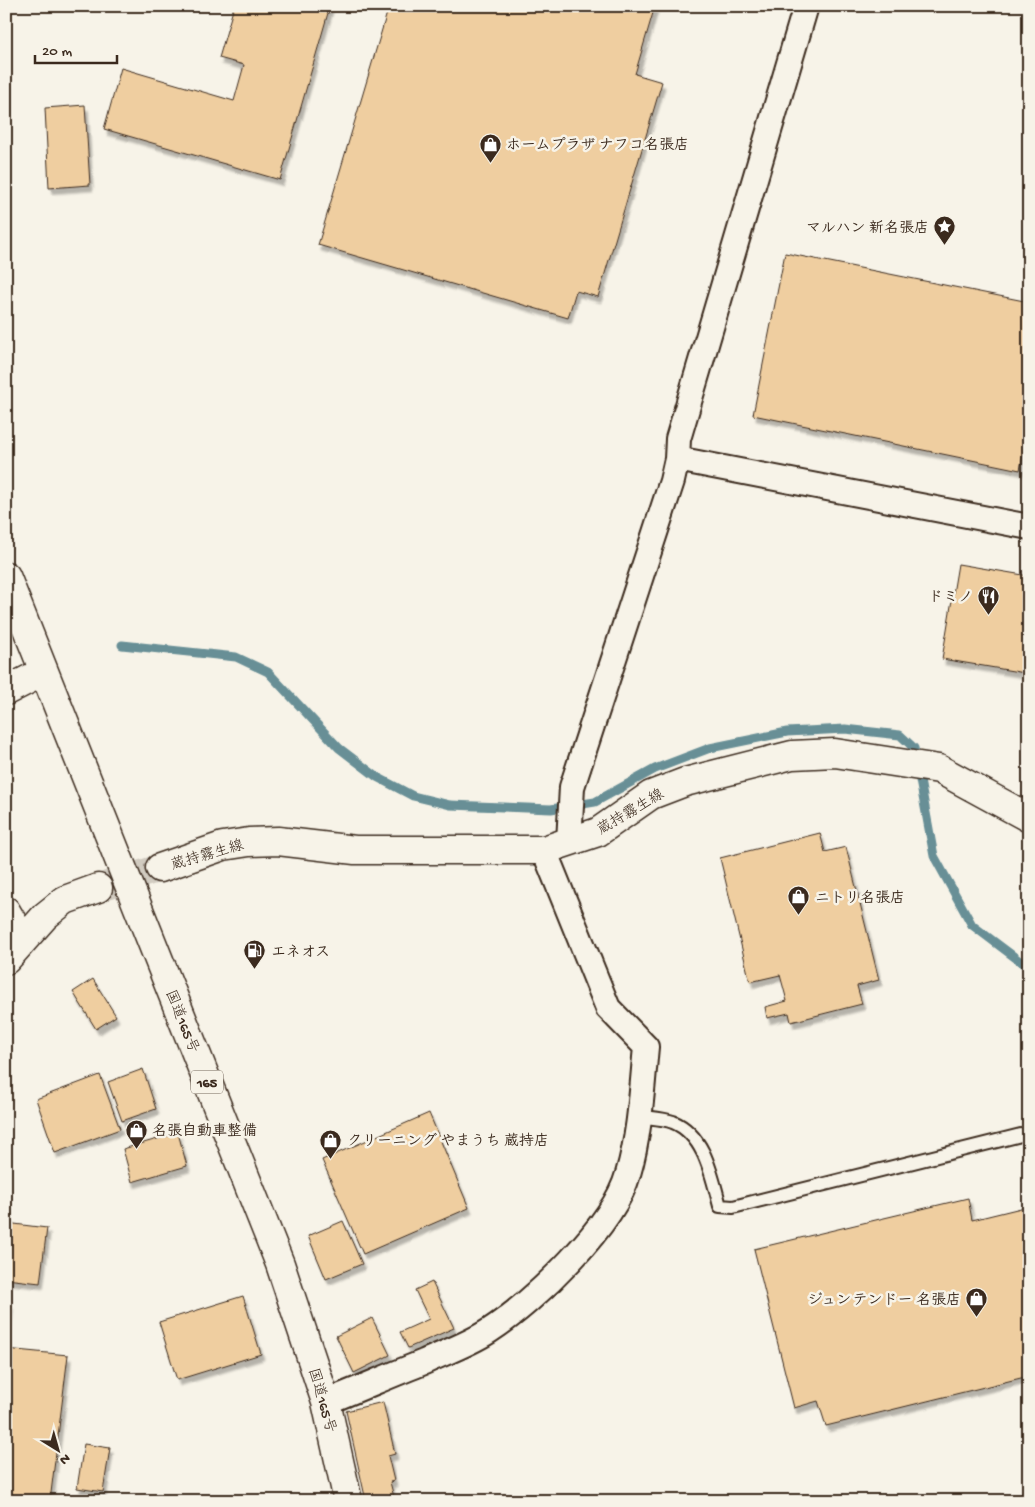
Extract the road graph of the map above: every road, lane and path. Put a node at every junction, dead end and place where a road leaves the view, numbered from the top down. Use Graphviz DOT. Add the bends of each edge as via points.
graph roads {
  1 [pos="806,6"];
  2 [pos="677,459"];
  3 [pos="1029,527"];
  4 [pos="6,576"];
  5 [pos="43,672"];
  6 [pos="6,691"];
  7 [pos="1029,818"];
  8 [pos="556,846"];
  9 [pos="160,868"];
  10 [pos="98,888"];
  11 [pos="6,911"];
  12 [pos="14,950"];
  13 [pos="638,1116"];
  14 [pos="1029,1133"];
  15 [pos="326,1402"];
  16 [pos="348,1501"];
  1 -- 2 [label="street" via="678,439"];
  2 -- 3 [label="street"];
  2 -- 8 [label="street"];
  4 -- 5 [label="main road, 国道165号 / 165"];
  5 -- 6 [label="main road"];
  5 -- 15 [label="main road, 国道165号 / 165" via="280,1264"];
  7 -- 8 [label="main road, 蔵持霧生線" via="940,769 835,753 792,755 685,782 651,796 598,832"];
  8 -- 9 [label="main road, 蔵持霧生線" via="355,850 278,841 249,842 224,846"];
  8 -- 13 [label="street" via="608,1008 646,1047"];
  10 -- 12 [label="main road" via="65,900 45,916"];
  11 -- 12 [label="main road"];
  13 -- 14 [label="lane" via="673,1122 690,1134 701,1148 720,1206 733,1206"];
  13 -- 15 [label="street" via="628,1174 606,1220 530,1298 489,1331 466,1344"];
  15 -- 16 [label="main road, 国道165号 / 165"];
}
